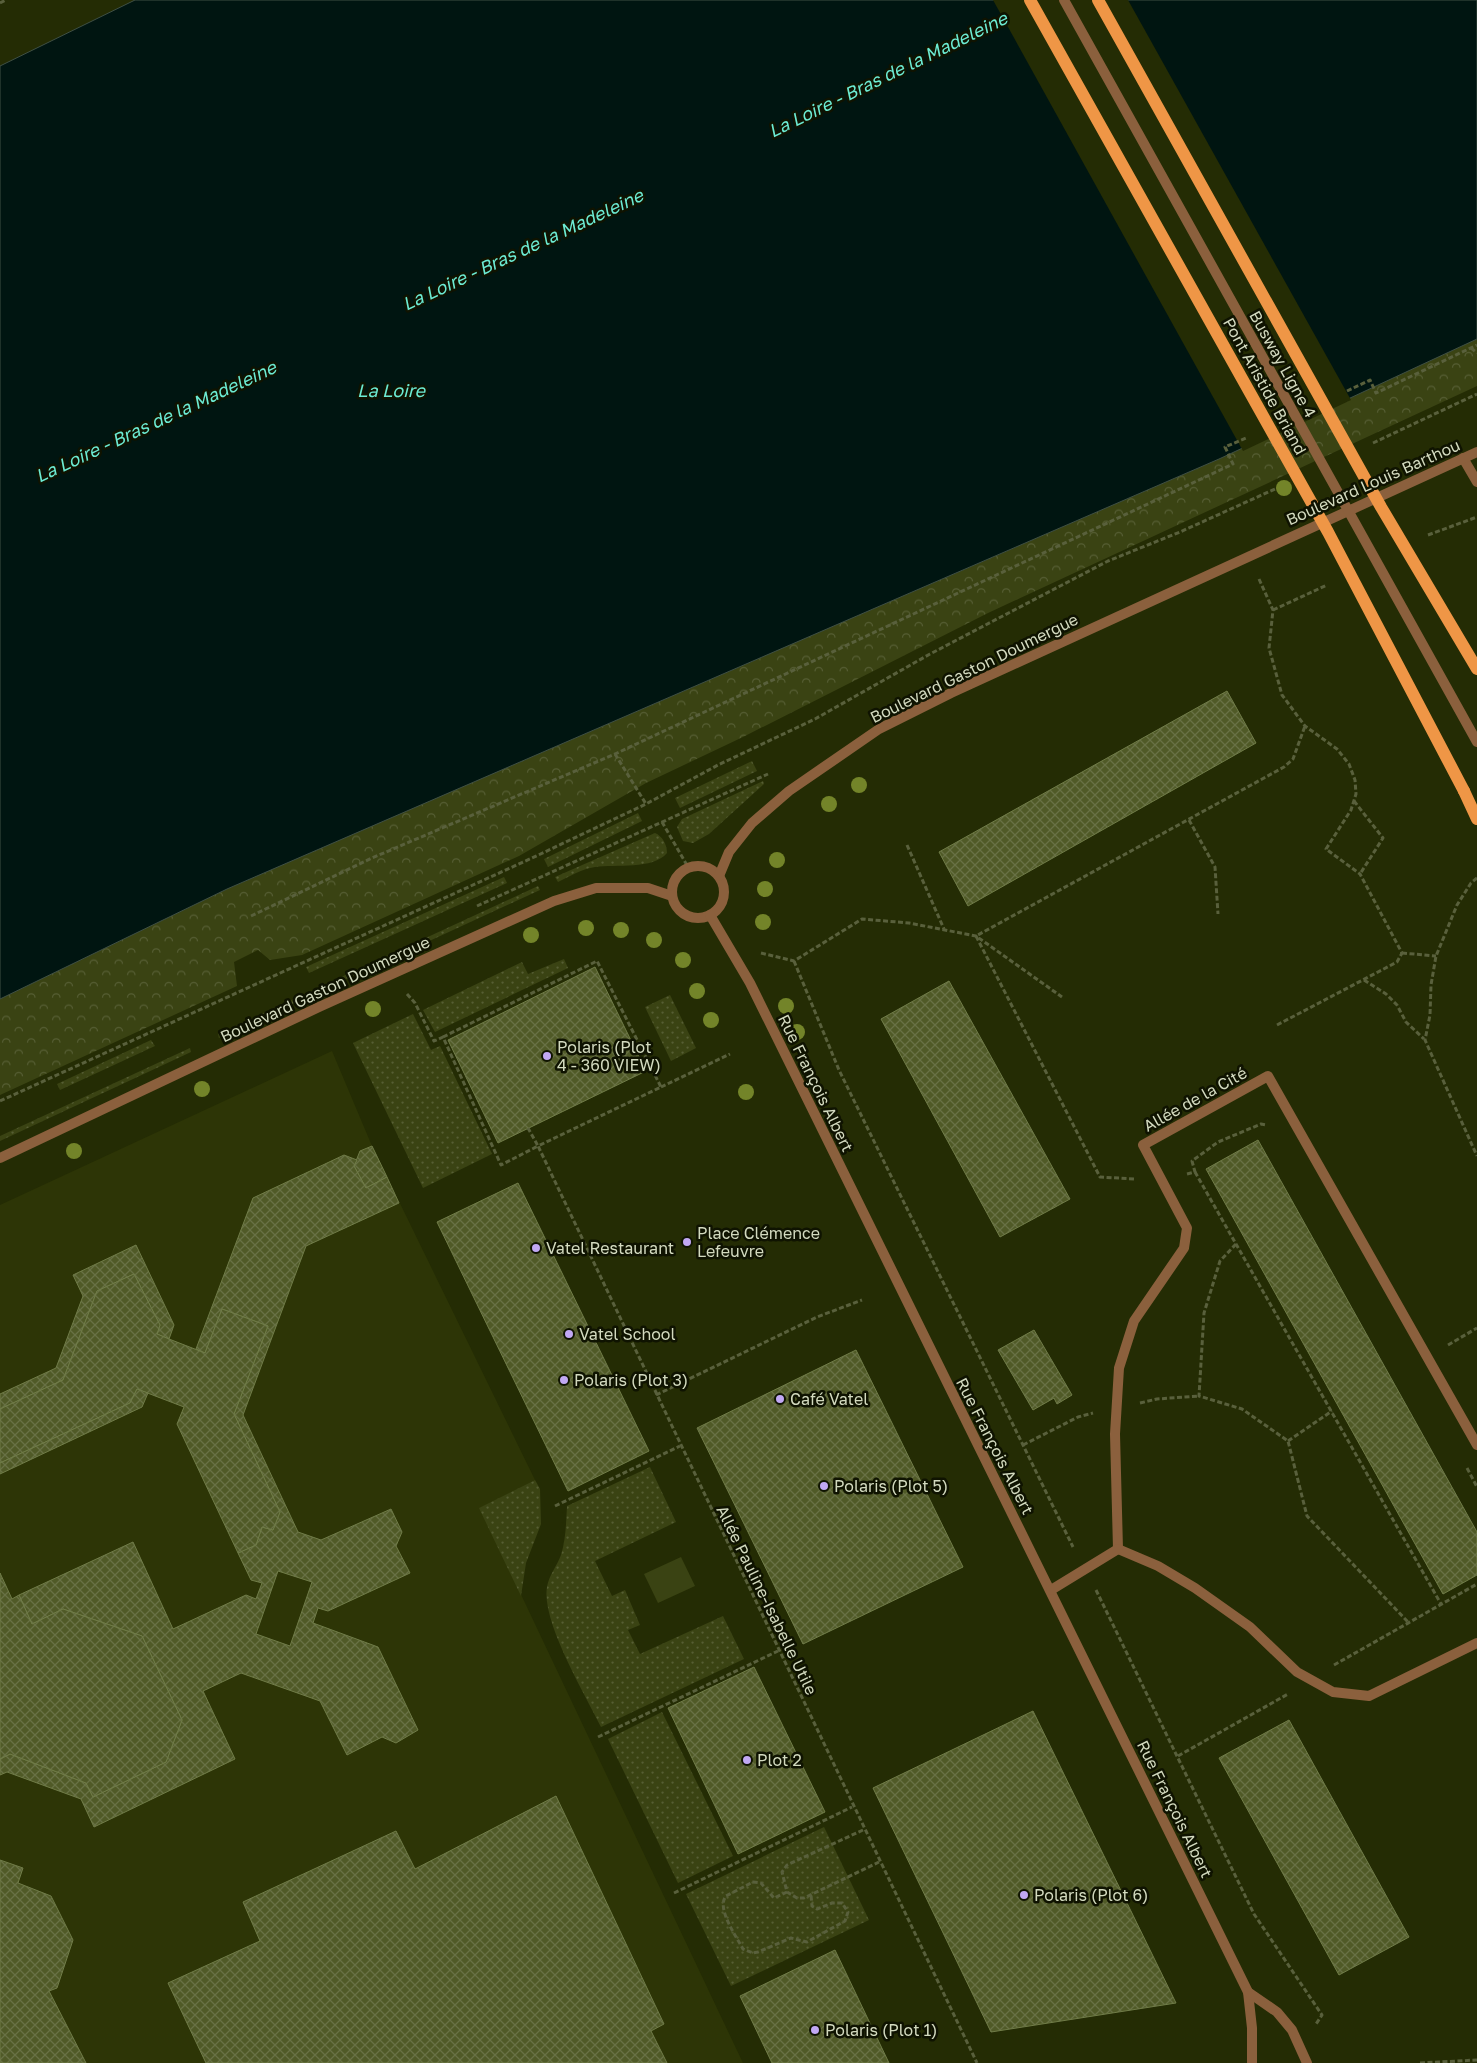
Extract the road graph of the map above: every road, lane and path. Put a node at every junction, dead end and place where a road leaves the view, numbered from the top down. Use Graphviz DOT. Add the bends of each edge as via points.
graph roads {
  1 [pos="6,0"];
  2 [pos="1030,0"];
  3 [pos="1064,0"];
  4 [pos="1098,0"];
  5 [pos="0,3"];
  6 [pos="1477,345"];
  7 [pos="1471,348"];
  8 [pos="1477,353"];
  9 [pos="1343,393"];
  10 [pos="1477,394"];
  11 [pos="1252,434"];
  12 [pos="1369,445"];
  13 [pos="1477,452"];
  14 [pos="1463,458"];
  15 [pos="1477,482"];
  16 [pos="1279,486"];
  17 [pos="1477,517"];
  18 [pos="1282,540"];
  19 [pos="1403,545"];
  20 [pos="1249,556"];
  21 [pos="1350,574"];
  22 [pos="1273,610"];
  23 [pos="1477,669"];
  24 [pos="1305,726"];
  25 [pos="1477,742"];
  26 [pos="615,754"];
  27 [pos="776,771"];
  28 [pos="1354,801"];
  29 [pos="646,804"];
  30 [pos="1477,819"];
  31 [pos="1189,820"];
  32 [pos="662,822"];
  33 [pos="907,845"];
  34 [pos="688,867"];
  35 [pos="1360,874"];
  36 [pos="719,876"];
  37 [pos="1477,878"];
  38 [pos="672,896"];
  39 [pos="470,909"];
  40 [pos="1218,914"];
  41 [pos="251,916"];
  42 [pos="710,916"];
  43 [pos="944,930"];
  44 [pos="976,936"];
  45 [pos="1402,953"];
  46 [pos="1436,956"];
  47 [pos="391,974"];
  48 [pos="1364,980"];
  49 [pos="1062,997"];
  50 [pos="1277,1025"];
  51 [pos="443,1037"];
  52 [pos="1425,1040"];
  53 [pos="730,1054"];
  54 [pos="661,1087"];
  55 [pos="0,1101"];
  56 [pos="1274,1127"];
  57 [pos="528,1128"];
  58 [pos="538,1146"];
  59 [pos="1477,1156"];
  60 [pos="0,1158"];
  61 [pos="1195,1172"];
  62 [pos="1162,1181"];
  63 [pos="1236,1244"];
  64 [pos="862,1300"];
  65 [pos="656,1395"];
  66 [pos="1332,1411"];
  67 [pos="1288,1441"];
  68 [pos="1477,1445"];
  69 [pos="680,1446"];
  70 [pos="1463,1461"];
  71 [pos="1477,1487"];
  72 [pos="555,1506"];
  73 [pos="1068,1537"];
  74 [pos="1118,1550"];
  75 [pos="1092,1583"];
  76 [pos="1051,1590"];
  77 [pos="1441,1604"];
  78 [pos="1408,1622"];
  79 [pos="1477,1643"];
  80 [pos="778,1651"];
  81 [pos="598,1736"];
  82 [pos="852,1807"];
  83 [pos="863,1830"];
  84 [pos="879,1862"];
  85 [pos="787,1892"];
  86 [pos="674,1893"];
  87 [pos="811,1894"];
  88 [pos="1248,1992"];
  89 [pos="1322,2015"];
  90 [pos="1477,2060"];
  91 [pos="976,2063"];
  92 [pos="1252,2063"];
  93 [pos="1308,2063"];
  94 [pos="1420,2063"];
  1 -- 5 [label="path"];
  2 -- 21 [label="main road, Pont Aristide Briand, bridge"];
  3 -- 25 [label="street, Busway Ligne 4, bridge"];
  4 -- 19 [label="main road, bridge"];
  6 -- 7 [label="path"];
  7 -- 8 [label="path"];
  7 -- 9 [label="path" via="1376,393 1370,380"];
  10 -- 12 [label="path"];
  11 -- 26 [label="path" via="1225,447 1233,464"];
  13 -- 14 [label="street, Boulevard Louis Barthou"];
  14 -- 15 [label="street"];
  14 -- 18 [label="street, Boulevard Louis Barthou"];
  16 -- 29 [label="path" via="1180,532 1108,560 930,654 816,719 718,765"];
  17 -- 19 [label="path"];
  18 -- 20 [label="street, Boulevard Gaston Doumergue"];
  19 -- 23 [label="main road, bridge"];
  20 -- 22 [label="path"];
  20 -- 36 [label="street, Boulevard Gaston Doumergue" via="950,693 879,729 788,791 752,823 729,852"];
  21 -- 22 [label="path"];
  21 -- 30 [label="main road, Pont Aristide Briand, bridge"];
  22 -- 24 [label="path" via="1269,648 1282,695"];
  24 -- 28 [label="path" via="1337,749 1349,764 1355,780"];
  24 -- 31 [label="path" via="1293,759 1284,767"];
  26 -- 29 [label="path"];
  26 -- 41 [label="path" via="372,858"];
  27 -- 32 [label="path"];
  28 -- 35 [label="path" via="1383,838"];
  28 -- 35 [label="path" via="1326,849"];
  29 -- 55 [label="path"];
  31 -- 40 [label="path" via="1215,867"];
  31 -- 44 [label="path"];
  32 -- 34 [label="path"];
  32 -- 39 [label="path"];
  33 -- 43 [label="path"];
  34 -- 36 [label="street" via="705,867"];
  34 -- 38 [label="street" via="675,879"];
  35 -- 45 [label="path"];
  36 -- 42 [label="street" via="723,884 722,902"];
  37 -- 46 [label="path" via="1457,905"];
  38 -- 42 [label="street" via="674,904 686,916 702,919"];
  38 -- 47 [label="street, Boulevard Gaston Doumergue" via="648,888 596,888 554,901"];
  42 -- 76 [label="street, Rue François Albert" via="750,983"];
  43 -- 44 [label="path"];
  43 -- 73 [label="path" via="862,919 794,960 839,1070"];
  44 -- 49 [label="path"];
  44 -- 62 [label="path" via="1100,1177"];
  45 -- 46 [label="path"];
  45 -- 48 [label="path" via="1397,962"];
  46 -- 52 [label="path"];
  47 -- 51 [label="path" via="415,1002 434,1041"];
  47 -- 60 [label="street, Boulevard Gaston Doumergue"];
  48 -- 50 [label="path"];
  48 -- 52 [label="path" via="1386,994 1397,1005 1406,1022"];
  51 -- 54 [label="path" via="597,961"];
  51 -- 58 [label="path" via="501,1165"];
  52 -- 59 [label="path"];
  53 -- 54 [label="path"];
  54 -- 58 [label="path"];
  56 -- 61 [label="path" via="1261,1124 1218,1142 1192,1161"];
  57 -- 58 [label="path, Allée Pauline-Isabelle Utile"];
  58 -- 65 [label="path, Allée Pauline-Isabelle Utile"];
  61 -- 62 [label="path"];
  61 -- 63 [label="path"];
  62 -- 68 [label="street, Allée de la Cité" via="1143,1145 1268,1076"];
  62 -- 74 [label="street, Allée de la Cité" via="1186,1228 1184,1248 1134,1321 1119,1368 1115,1434"];
  63 -- 66 [label="path"];
  63 -- 67 [label="path" via="1220,1261 1204,1313 1199,1396 1242,1409"];
  64 -- 65 [label="path" via="817,1317"];
  65 -- 69 [label="path, Allée Pauline-Isabelle Utile"];
  66 -- 67 [label="path"];
  66 -- 77 [label="path"];
  67 -- 78 [label="path" via="1307,1516"];
  69 -- 72 [label="path"];
  69 -- 80 [label="path, Allée Pauline-Isabelle Utile"];
  70 -- 71 [label="path"];
  74 -- 76 [label="street"];
  74 -- 79 [label="street" via="1158,1566 1195,1588 1250,1627 1297,1672 1333,1692 1369,1696"];
  75 -- 89 [label="path" via="1254,1914"];
  76 -- 88 [label="street, Rue François Albert"];
  80 -- 81 [label="path"];
  80 -- 82 [label="path, Allée Pauline-Isabelle Utile"];
  82 -- 83 [label="path, Allée Pauline-Isabelle Utile"];
  82 -- 86 [label="path"];
  83 -- 84 [label="path, Allée Pauline-Isabelle Utile"];
  83 -- 85 [label="path" via="787,1865 782,1872"];
  84 -- 87 [label="path"];
  84 -- 91 [label="path, Allée Pauline-Isabelle Utile"];
  85 -- 87 [label="path" via="797,1898"];
  85 -- 87 [label="path" via="774,1898 761,1883 753,1882 726,1896 722,1910 743,1949 758,1952 791,1938 807,1942 845,1921 848,1912 842,1902 832,1902 817,1909 812,1906"];
  88 -- 92 [label="street, Rue François Albert"];
  88 -- 93 [label="street, Rue François Albert" via="1277,2012 1292,2030"];
  90 -- 94 [label="path"];
}
